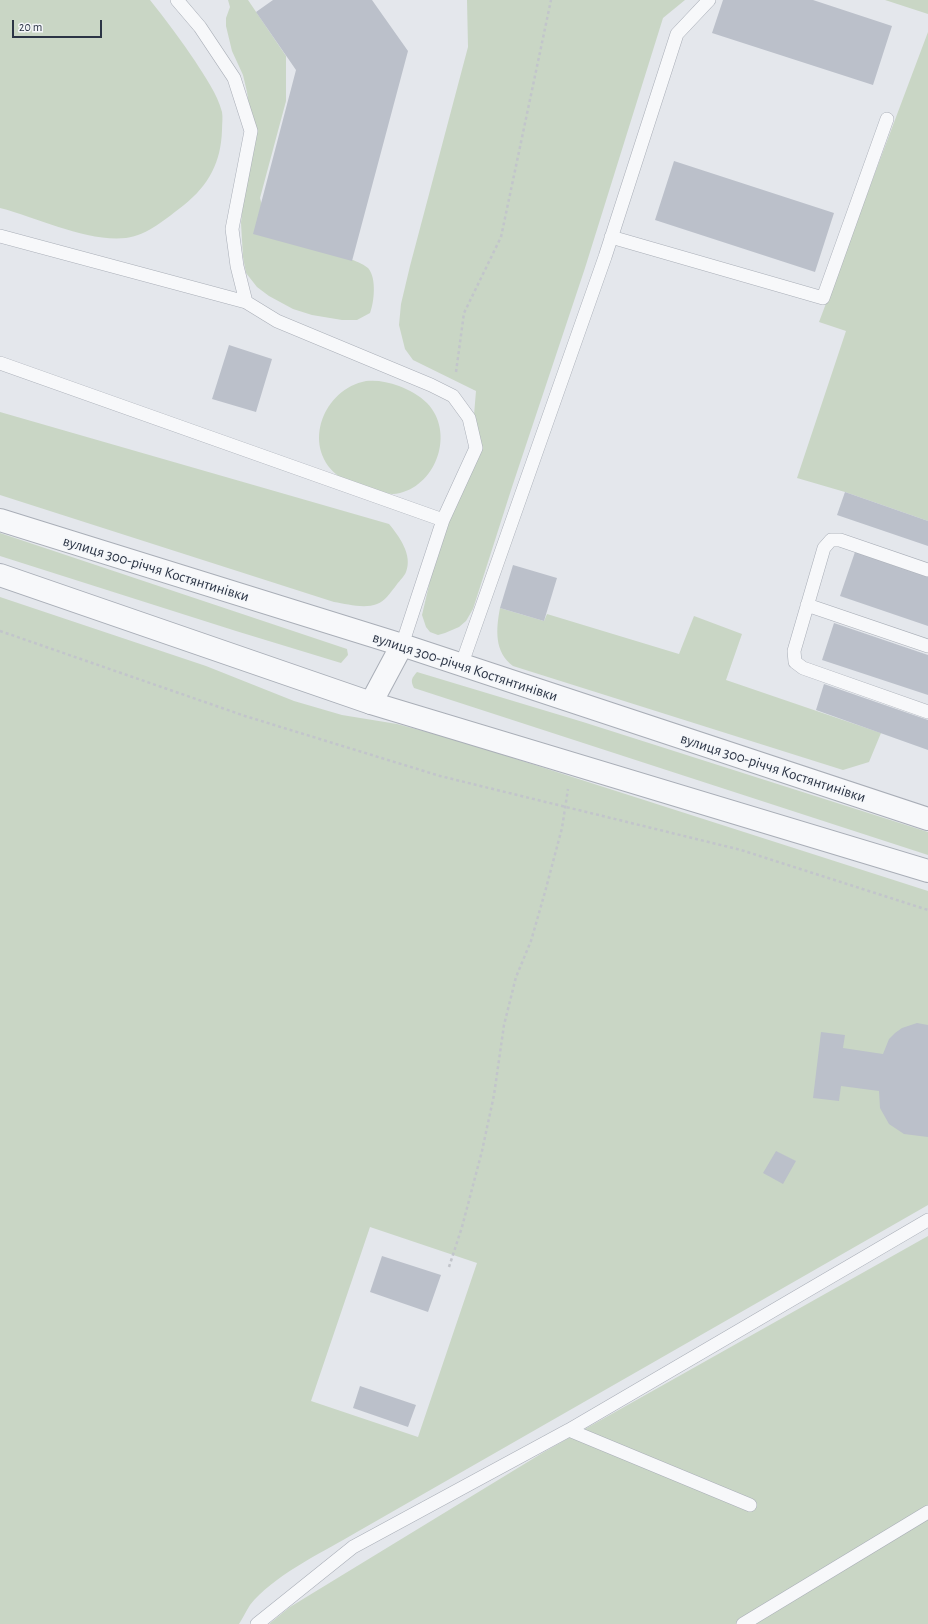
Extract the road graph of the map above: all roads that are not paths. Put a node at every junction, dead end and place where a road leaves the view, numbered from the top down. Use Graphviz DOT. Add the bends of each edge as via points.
graph roads {
  1 [pos="177,0"];
  2 [pos="709,0"];
  3 [pos="886,119"];
  4 [pos="0,236"];
  5 [pos="612,237"];
  6 [pos="246,302"];
  7 [pos="0,363"];
  8 [pos="0,520"];
  9 [pos="443,520"];
  10 [pos="928,570"];
  11 [pos="0,575"];
  12 [pos="807,605"];
  13 [pos="402,645"];
  14 [pos="928,646"];
  15 [pos="461,666"];
  16 [pos="372,703"];
  17 [pos="928,712"];
  18 [pos="928,819"];
  19 [pos="928,871"];
  20 [pos="928,1220"];
  21 [pos="569,1430"];
  22 [pos="750,1505"];
  23 [pos="928,1512"];
  24 [pos="257,1624"];
  25 [pos="743,1624"];
  1 -- 6 [label="lane" via="200,27 234,78 251,131 232,229 237,266"];
  2 -- 5 [label="lane" via="677,34"];
  3 -- 5 [label="lane" via="823,298"];
  4 -- 6 [label="lane"];
  5 -- 15 [label="lane"];
  6 -- 9 [label="lane" via="277,321 453,396 469,418 476,448"];
  7 -- 9 [label="lane"];
  8 -- 13 [label="street, вулиця 300-річчя Костянтинівки"];
  9 -- 13 [label="lane"];
  10 -- 12 [label="lane" via="840,540 831,540 824,548"];
  11 -- 16 [label="street"];
  12 -- 14 [label="lane"];
  12 -- 17 [label="lane" via="794,651 795,662 802,668"];
  13 -- 15 [label="street, вулиця 300-річчя Костянтинівки"];
  13 -- 16 [label="street"];
  15 -- 18 [label="street, вулиця 300-річчя Костянтинівки"];
  16 -- 19 [label="street"];
  20 -- 21 [label="lane"];
  21 -- 22 [label="lane"];
  21 -- 24 [label="lane" via="353,1547"];
  23 -- 25 [label="lane"];
}
